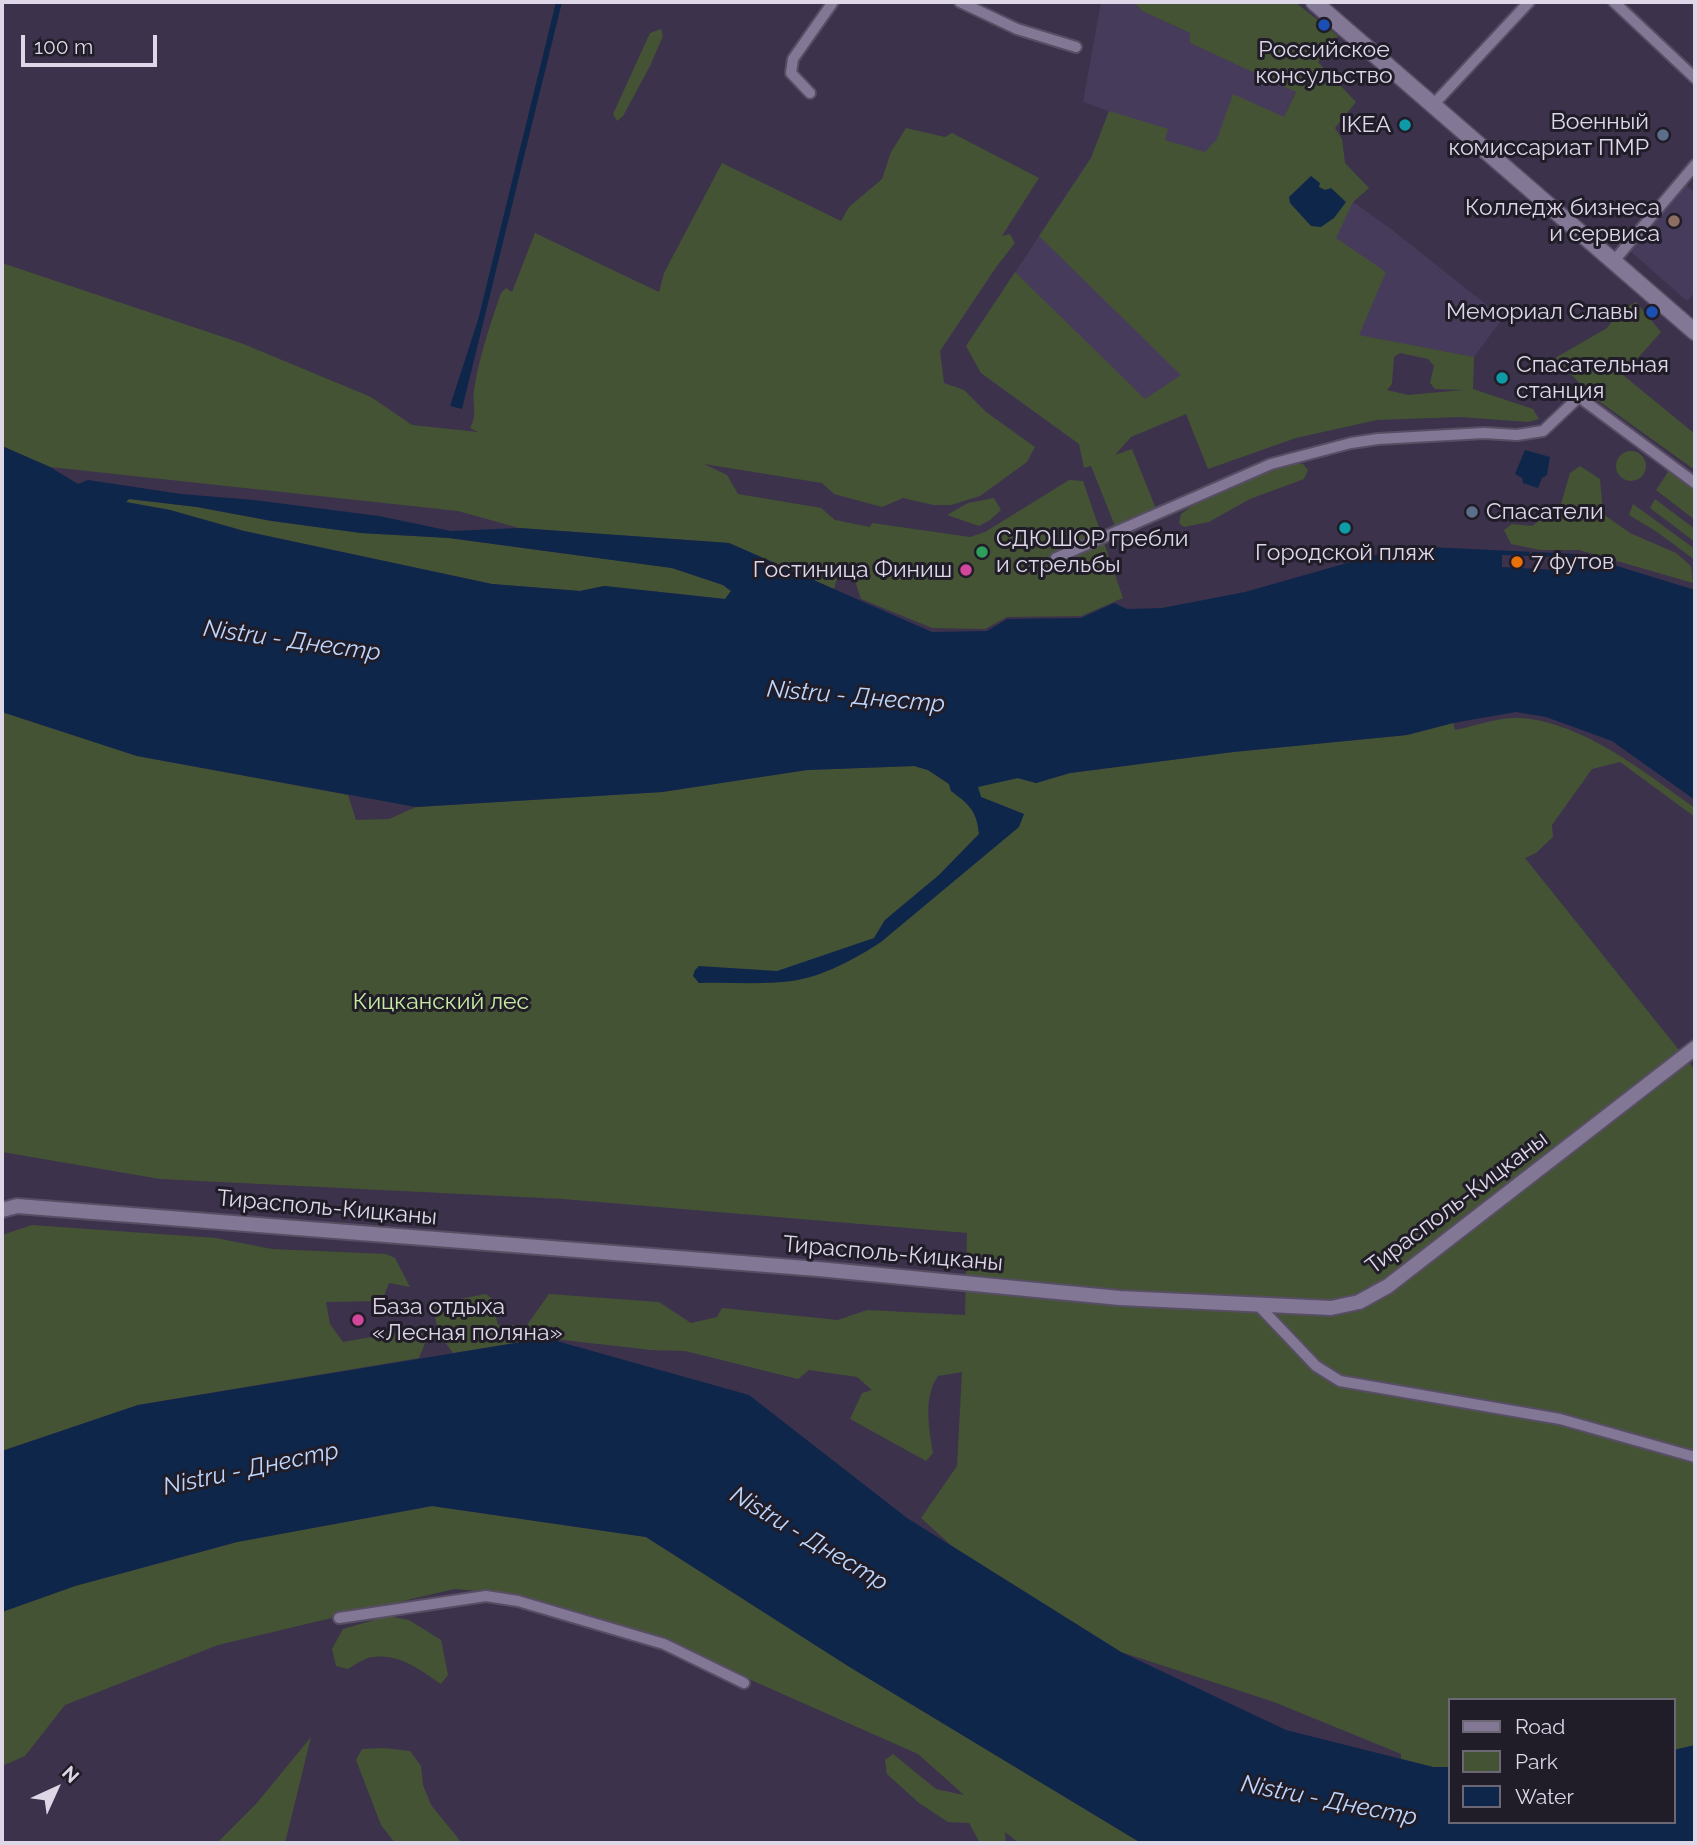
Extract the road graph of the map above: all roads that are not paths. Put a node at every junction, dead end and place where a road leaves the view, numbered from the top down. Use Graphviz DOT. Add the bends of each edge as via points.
graph roads {
  1 [pos="833,2"];
  2 [pos="960,2"];
  3 [pos="1314,2"];
  4 [pos="1529,2"];
  5 [pos="1614,2"];
  6 [pos="1076,47"];
  7 [pos="1695,78"];
  8 [pos="810,93"];
  9 [pos="1433,105"];
  10 [pos="1695,165"];
  11 [pos="1613,262"];
  12 [pos="1695,332"];
  13 [pos="1695,483"];
  14 [pos="1056,558"];
  15 [pos="1695,1048"];
  16 [pos="2,1210"];
  17 [pos="1259,1306"];
  18 [pos="1695,1457"];
  19 [pos="339,1618"];
  20 [pos="744,1682"];
  1 -- 8 [label="street" via="793,59 791,73"];
  2 -- 6 [label="street" via="1017,29"];
  3 -- 9 [label="main road"];
  4 -- 9 [label="street"];
  5 -- 7 [label="street"];
  9 -- 11 [label="main road"];
  10 -- 11 [label="street"];
  11 -- 12 [label="main road"];
  13 -- 14 [label="street" via="1579,397 1543,431 1378,439 1271,464"];
  15 -- 17 [label="street, Тирасполь-Кицканы" via="1378,1293 1343,1306"];
  16 -- 17 [label="street, Тирасполь-Кицканы" via="17,1206"];
  17 -- 18 [label="street" via="1316,1366 1340,1381 1560,1419"];
  19 -- 20 [label="street" via="486,1596 518,1601 664,1644"];
}
